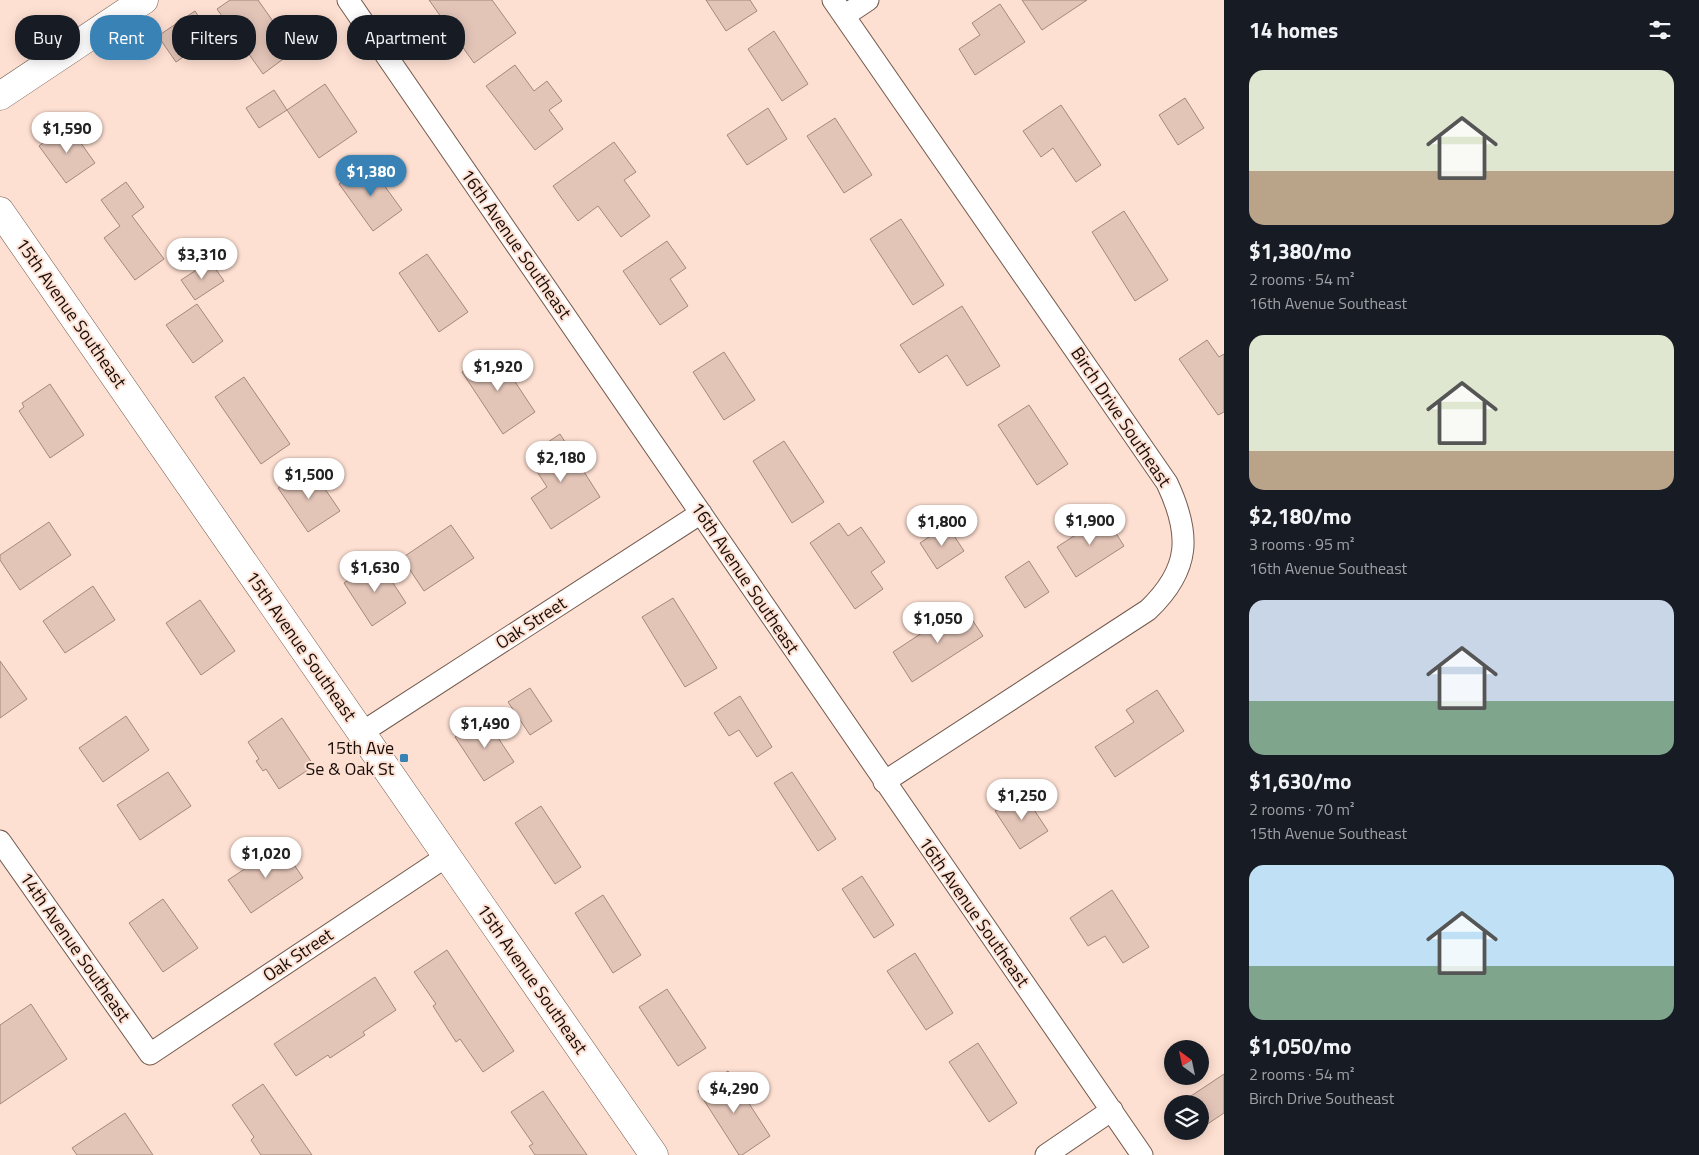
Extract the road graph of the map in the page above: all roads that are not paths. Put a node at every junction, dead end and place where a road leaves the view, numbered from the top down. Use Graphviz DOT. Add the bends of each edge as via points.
graph roads {
  1 [pos="144,0"];
  2 [pos="348,0"];
  3 [pos="868,0"];
  4 [pos="838,8"];
  5 [pos="0,96"];
  6 [pos="0,211"];
  7 [pos="701,513"];
  8 [pos="361,733"];
  9 [pos="884,782"];
  10 [pos="0,841"];
  11 [pos="447,856"];
  12 [pos="150,1054"];
  13 [pos="1112,1110"];
  14 [pos="654,1155"];
  15 [pos="1046,1155"];
  16 [pos="1142,1155"];
  1 -- 5 [label="street"];
  2 -- 7 [label="street, 16th Avenue Southeast"];
  3 -- 4 [label="street"];
  4 -- 9 [label="street, Birch Drive Southeast" via="1167,483 1177,505 1182,530 1183,554 1177,573 1165,593 1148,610"];
  6 -- 8 [label="street, 15th Avenue Southeast"];
  7 -- 8 [label="street, Oak Street"];
  7 -- 9 [label="street, 16th Avenue Southeast"];
  8 -- 11 [label="street, 15th Avenue Southeast"];
  9 -- 13 [label="street, 16th Avenue Southeast"];
  10 -- 12 [label="street, 14th Avenue Southeast"];
  11 -- 12 [label="street, Oak Street"];
  11 -- 14 [label="street, 15th Avenue Southeast"];
  13 -- 15 [label="street"];
  13 -- 16 [label="street, 16th Avenue Southeast"];
}
